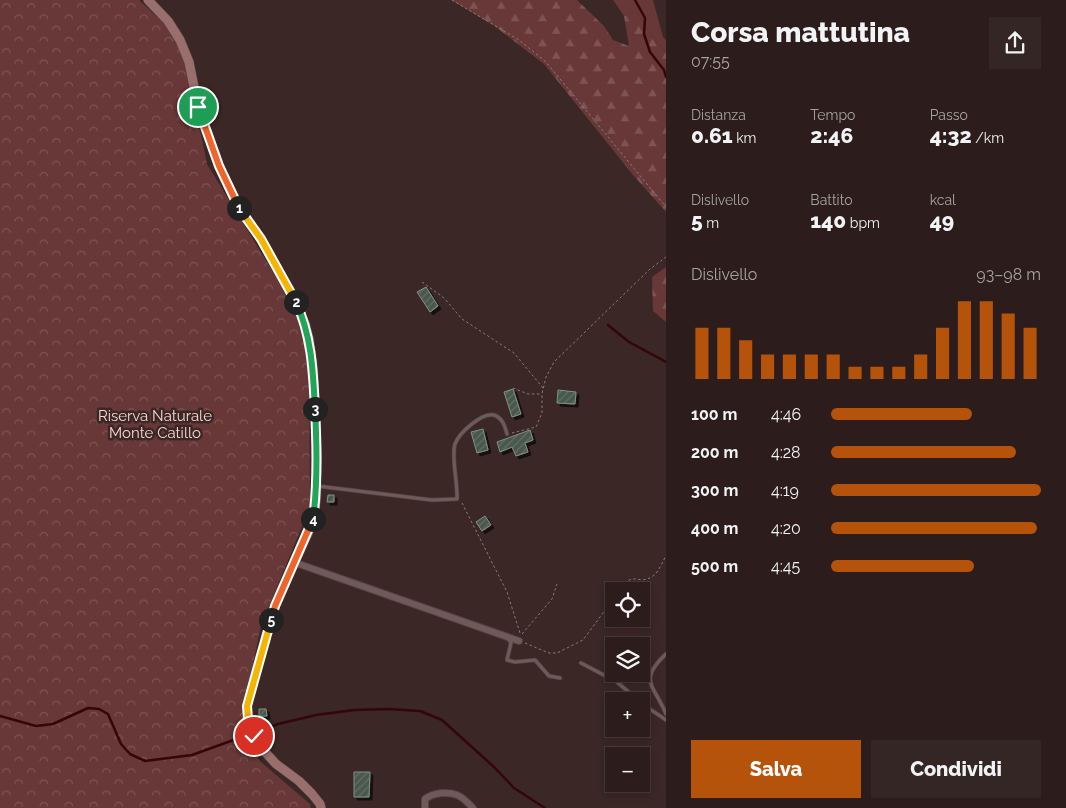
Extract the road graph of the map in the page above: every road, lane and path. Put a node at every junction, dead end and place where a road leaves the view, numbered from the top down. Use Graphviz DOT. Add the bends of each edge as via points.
graph roads {
  1 [pos="148,0"];
  2 [pos="452,0"];
  3 [pos="666,206"];
  4 [pos="666,257"];
  5 [pos="422,282"];
  6 [pos="513,388"];
  7 [pos="543,388"];
  8 [pos="542,394"];
  9 [pos="507,434"];
  10 [pos="316,486"];
  11 [pos="457,500"];
  12 [pos="666,556"];
  13 [pos="294,561"];
  14 [pos="625,582"];
  15 [pos="557,584"];
  16 [pos="605,610"];
  17 [pos="507,637"];
  18 [pos="519,641"];
  19 [pos="666,654"];
  20 [pos="581,663"];
  21 [pos="560,678"];
  22 [pos="628,692"];
  23 [pos="650,709"];
  24 [pos="666,714"];
  25 [pos="666,720"];
  26 [pos="321,808"];
  27 [pos="425,808"];
  28 [pos="473,808"];
  1 -- 10 [label="street" via="180,40 189,62 198,107 219,166 237,205 261,239 305,324 313,368"];
  2 -- 3 [label="path" via="519,40 546,62"];
  4 -- 7 [label="path" via="650,268 554,362"];
  5 -- 7 [label="path" via="444,298 462,319 514,353"];
  6 -- 8 [label="path" via="528,394"];
  7 -- 8 [label="path"];
  8 -- 9 [label="path" via="542,413 536,427"];
  9 -- 11 [label="lane" via="503,422 489,415 465,430 455,444"];
  10 -- 11 [label="lane"];
  10 -- 13 [label="street" via="313,522"];
  11 -- 15 [label="path" via="507,592 520,636 552,599"];
  12 -- 14 [label="path" via="657,573 642,580 634,578"];
  13 -- 17 [label="street"];
  13 -- 26 [label="street" via="275,606 256,671 247,706 248,719 252,732 276,764 299,781"];
  16 -- 18 [label="path" via="582,640 557,653"];
  17 -- 18 [label="street"];
  17 -- 21 [label="lane" via="511,643 507,660 535,660 549,676"];
  19 -- 24 [label="lane" via="650,673 652,688"];
  20 -- 22 [label="lane" via="617,682"];
  23 -- 25 [label="lane"];
  27 -- 28 [label="street" via="425,799 440,793 457,795"];
}
